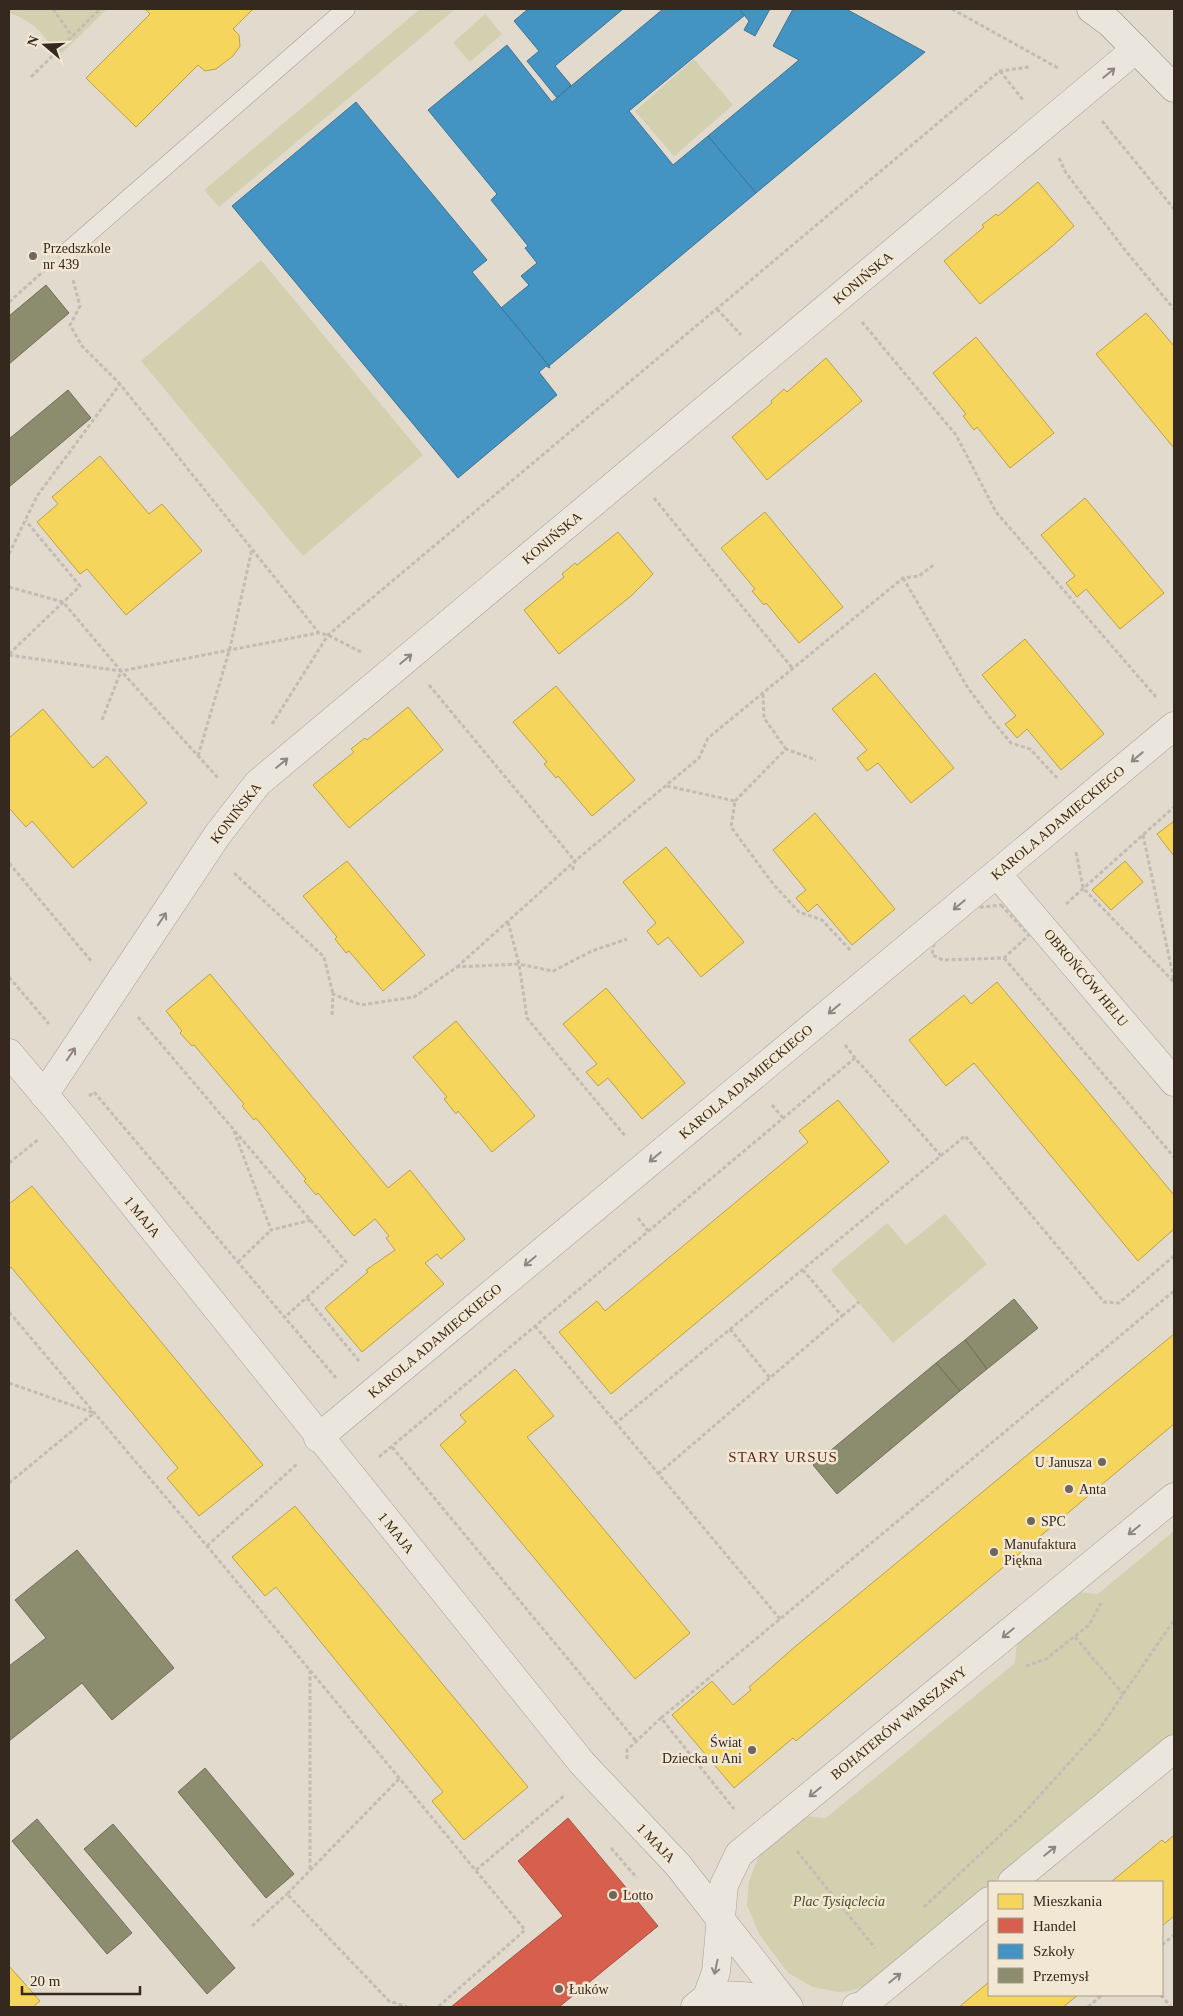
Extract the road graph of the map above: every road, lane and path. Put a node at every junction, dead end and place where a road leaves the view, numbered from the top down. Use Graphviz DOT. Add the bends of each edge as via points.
graph roads {
  1 [pos="53,9"];
  2 [pos="346,9"];
  3 [pos="952,9"];
  4 [pos="1091,9"];
  5 [pos="98,10"];
  6 [pos="72,36"];
  7 [pos="1136,49"];
  8 [pos="1029,67"];
  9 [pos="1000,71"];
  10 [pos="1064,74"];
  11 [pos="31,78"];
  12 [pos="1174,88"];
  13 [pos="1098,115"];
  14 [pos="1044,128"];
  15 [pos="1174,209"];
  16 [pos="66,252"];
  17 [pos="9,302"];
  18 [pos="1174,309"];
  19 [pos="857,317"];
  20 [pos="120,384"];
  21 [pos="653,497"];
  22 [pos="26,521"];
  23 [pos="252,549"];
  24 [pos="9,554"];
  25 [pos="935,564"];
  26 [pos="903,578"];
  27 [pos="9,587"];
  28 [pos="63,602"];
  29 [pos="319,633"];
  30 [pos="328,635"];
  31 [pos="230,648"];
  32 [pos="9,654"];
  33 [pos="394,669"];
  34 [pos="792,669"];
  35 [pos="121,671"];
  36 [pos="763,694"];
  37 [pos="1160,702"];
  38 [pos="102,720"];
  39 [pos="1174,726"];
  40 [pos="786,749"];
  41 [pos="198,756"];
  42 [pos="816,760"];
  43 [pos="1060,782"];
  44 [pos="223,784"];
  45 [pos="667,786"];
  46 [pos="736,801"];
  47 [pos="1174,807"];
  48 [pos="1067,815"];
  49 [pos="1143,835"];
  50 [pos="575,862"];
  51 [pos="9,863"];
  52 [pos="228,868"];
  53 [pos="572,872"];
  54 [pos="997,874"];
  55 [pos="1084,888"];
  56 [pos="508,922"];
  57 [pos="1036,930"];
  58 [pos="627,939"];
  59 [pos="852,953"];
  60 [pos="1004,958"];
  61 [pos="519,964"];
  62 [pos="457,967"];
  63 [pos="1174,981"];
  64 [pos="115,989"];
  65 [pos="333,994"];
  66 [pos="332,1015"];
  67 [pos="9,1053"];
  68 [pos="1174,1082"];
  69 [pos="44,1095"];
  70 [pos="233,1128"];
  71 [pos="630,1142"];
  72 [pos="941,1156"];
  73 [pos="1174,1157"];
  74 [pos="311,1220"];
  75 [pos="271,1230"];
  76 [pos="1174,1256"];
  77 [pos="238,1262"];
  78 [pos="803,1270"];
  79 [pos="1174,1291"];
  80 [pos="307,1298"];
  81 [pos="859,1302"];
  82 [pos="9,1312"];
  83 [pos="842,1316"];
  84 [pos="284,1317"];
  85 [pos="535,1326"];
  86 [pos="730,1329"];
  87 [pos="362,1365"];
  88 [pos="770,1378"];
  89 [pos="9,1384"];
  90 [pos="94,1413"];
  91 [pos="616,1423"];
  92 [pos="392,1447"];
  93 [pos="311,1448"];
  94 [pos="372,1459"];
  95 [pos="658,1474"];
  96 [pos="9,1483"];
  97 [pos="1174,1497"];
  98 [pos="207,1546"];
  99 [pos="780,1619"];
  100 [pos="1174,1620"];
  101 [pos="1075,1636"];
  102 [pos="310,1671"];
  103 [pos="1124,1695"];
  104 [pos="661,1718"];
  105 [pos="636,1741"];
  106 [pos="1174,1749"];
  107 [pos="626,1767"];
  108 [pos="591,1774"];
  109 [pos="399,1779"];
  110 [pos="734,1809"];
  111 [pos="796,1850"];
  112 [pos="310,1870"];
  113 [pos="476,1870"];
  114 [pos="1013,1881"];
  115 [pos="287,1894"];
  116 [pos="988,1902"];
  117 [pos="921,1909"];
  118 [pos="720,1920"];
  119 [pos="252,1926"];
  120 [pos="1174,1935"];
  121 [pos="882,1944"];
  122 [pos="1163,1944"];
  123 [pos="875,1948"];
  124 [pos="868,1954"];
  125 [pos="1101,1996"];
  126 [pos="1162,1996"];
  127 [pos="389,2001"];
  128 [pos="701,2002"];
  129 [pos="387,2007"];
  130 [pos="407,2007"];
  131 [pos="438,2007"];
  132 [pos="784,2007"];
  133 [pos="789,2007"];
  134 [pos="856,2007"];
  135 [pos="1088,2007"];
  136 [pos="1171,2007"];
  1 -- 6 [label="path"];
  2 -- 16 [label="lane"];
  3 -- 10 [label="path"];
  4 -- 7 [label="street"];
  5 -- 6 [label="path"];
  6 -- 11 [label="path"];
  7 -- 12 [label="street"];
  14 -- 7 [label="street, KONIŃSKA, one-way"];
  8 -- 9 [label="path"];
  9 -- 14 [label="path"];
  9 -- 30 [label="path"];
  13 -- 15 [label="path"];
  14 -- 18 [label="path" via="1066,172"];
  33 -- 14 [label="street, KONIŃSKA, one-way"];
  16 -- 17 [label="path"];
  16 -- 20 [label="path" via="80,306 70,325 82,346"];
  19 -- 37 [label="path" via="956,434 996,512"];
  20 -- 22 [label="path" via="37,496"];
  20 -- 23 [label="path"];
  21 -- 34 [label="path"];
  22 -- 24 [label="path"];
  22 -- 28 [label="path" via="80,586"];
  23 -- 29 [label="path"];
  23 -- 31 [label="path"];
  25 -- 26 [label="path" via="918,576"];
  26 -- 34 [label="path"];
  26 -- 43 [label="path" via="968,688 992,720 1011,743 1030,750"];
  27 -- 28 [label="path"];
  28 -- 32 [label="path"];
  28 -- 35 [label="path"];
  29 -- 30 [label="path"];
  29 -- 31 [label="path"];
  30 -- 33 [label="path"];
  31 -- 35 [label="path"];
  31 -- 41 [label="path"];
  32 -- 35 [label="path"];
  33 -- 50 [label="path" via="425,680"];
  64 -- 33 [label="street, KONIŃSKA, one-way" via="218,834 258,783"];
  34 -- 36 [label="path"];
  35 -- 38 [label="path"];
  35 -- 41 [label="path"];
  36 -- 40 [label="path" via="764,718"];
  36 -- 45 [label="path" via="708,738 699,758"];
  39 -- 48 [label="street, KAROLA ADAMIECKIEGO, one-way"];
  40 -- 42 [label="path"];
  40 -- 46 [label="path"];
  41 -- 44 [label="path"];
  45 -- 46 [label="path"];
  45 -- 50 [label="path"];
  46 -- 59 [label="path" via="731,827 774,885 800,912 822,920"];
  47 -- 49 [label="path"];
  48 -- 54 [label="street, KAROLA ADAMIECKIEGO"];
  48 -- 55 [label="path"];
  49 -- 55 [label="path"];
  49 -- 63 [label="path"];
  50 -- 53 [label="path"];
  50 -- 56 [label="path"];
  51 -- 64 [label="path"];
  52 -- 65 [label="path" via="324,957"];
  54 -- 57 [label="street, OBROŃCÓW HELU"];
  54 -- 93 [label="street, KAROLA ADAMIECKIEGO, one-way"];
  55 -- 57 [label="path"];
  55 -- 63 [label="path"];
  56 -- 61 [label="path"];
  56 -- 62 [label="path"];
  57 -- 60 [label="path"];
  57 -- 60 [label="path" via="1001,905 973,908 935,937 932,955 943,960"];
  57 -- 68 [label="street, OBROŃCÓW HELU"];
  58 -- 61 [label="path" via="592,951 553,971"];
  60 -- 73 [label="path"];
  61 -- 62 [label="path"];
  61 -- 71 [label="path" via="527,1018"];
  62 -- 65 [label="path" via="414,997 361,1005"];
  69 -- 64 [label="street, KONIŃSKA, one-way"];
  64 -- 70 [label="path"];
  65 -- 66 [label="path"];
  67 -- 69 [label="street, 1 MAJA"];
  69 -- 93 [label="street, 1 MAJA"];
  70 -- 74 [label="path"];
  70 -- 75 [label="path"];
  72 -- 76 [label="path" via="965,1136 1104,1302 1119,1303"];
  72 -- 78 [label="path"];
  72 -- 85 [label="path" via="855,1058"];
  74 -- 75 [label="path"];
  74 -- 80 [label="path" via="346,1262"];
  75 -- 77 [label="path"];
  78 -- 83 [label="path"];
  78 -- 86 [label="path"];
  79 -- 99 [label="path"];
  80 -- 84 [label="path"];
  80 -- 87 [label="path"];
  81 -- 83 [label="path"];
  82 -- 90 [label="path"];
  83 -- 88 [label="path"];
  85 -- 91 [label="path"];
  85 -- 92 [label="path"];
  86 -- 88 [label="path"];
  86 -- 91 [label="path"];
  88 -- 95 [label="path"];
  89 -- 90 [label="path"];
  90 -- 96 [label="path"];
  90 -- 98 [label="path"];
  91 -- 95 [label="path"];
  92 -- 94 [label="path" via="377,1459"];
  92 -- 105 [label="path"];
  93 -- 98 [label="path"];
  93 -- 108 [label="street, 1 MAJA"];
  95 -- 99 [label="path"];
  97 -- 118 [label="street, BOHATERÓW WARSZAWY, one-way" via="738,1854 724,1885"];
  98 -- 102 [label="path"];
  99 -- 104 [label="path"];
  100 -- 103 [label="path"];
  101 -- 103 [label="path"];
  102 -- 109 [label="path"];
  102 -- 112 [label="path"];
  103 -- 117 [label="path" via="1098,1731 1022,1815"];
  104 -- 105 [label="path"];
  104 -- 110 [label="path"];
  105 -- 107 [label="path" via="627,1750"];
  114 -- 106 [label="street, one-way"];
  108 -- 113 [label="path"];
  108 -- 118 [label="street, 1 MAJA" via="678,1865"];
  109 -- 112 [label="path"];
  109 -- 113 [label="path"];
  111 -- 123 [label="path"];
  112 -- 115 [label="path"];
  113 -- 131 [label="path" via="525,1930"];
  115 -- 119 [label="path"];
  115 -- 127 [label="path"];
  134 -- 116 [label="street, one-way" via="862,2006"];
  118 -- 128 [label="street, BOHATERÓW WARSZAWY, one-way" via="716,1972"];
  118 -- 133 [label="street, 1 MAJA"];
  120 -- 122 [label="path"];
  121 -- 123 [label="path"];
  123 -- 124 [label="path"];
  125 -- 135 [label="path"];
  126 -- 136 [label="path"];
  127 -- 129 [label="path"];
  127 -- 130 [label="path"];
  128 -- 132 [label="street, BOHATERÓW WARSZAWY" via="734,1994"];
}
